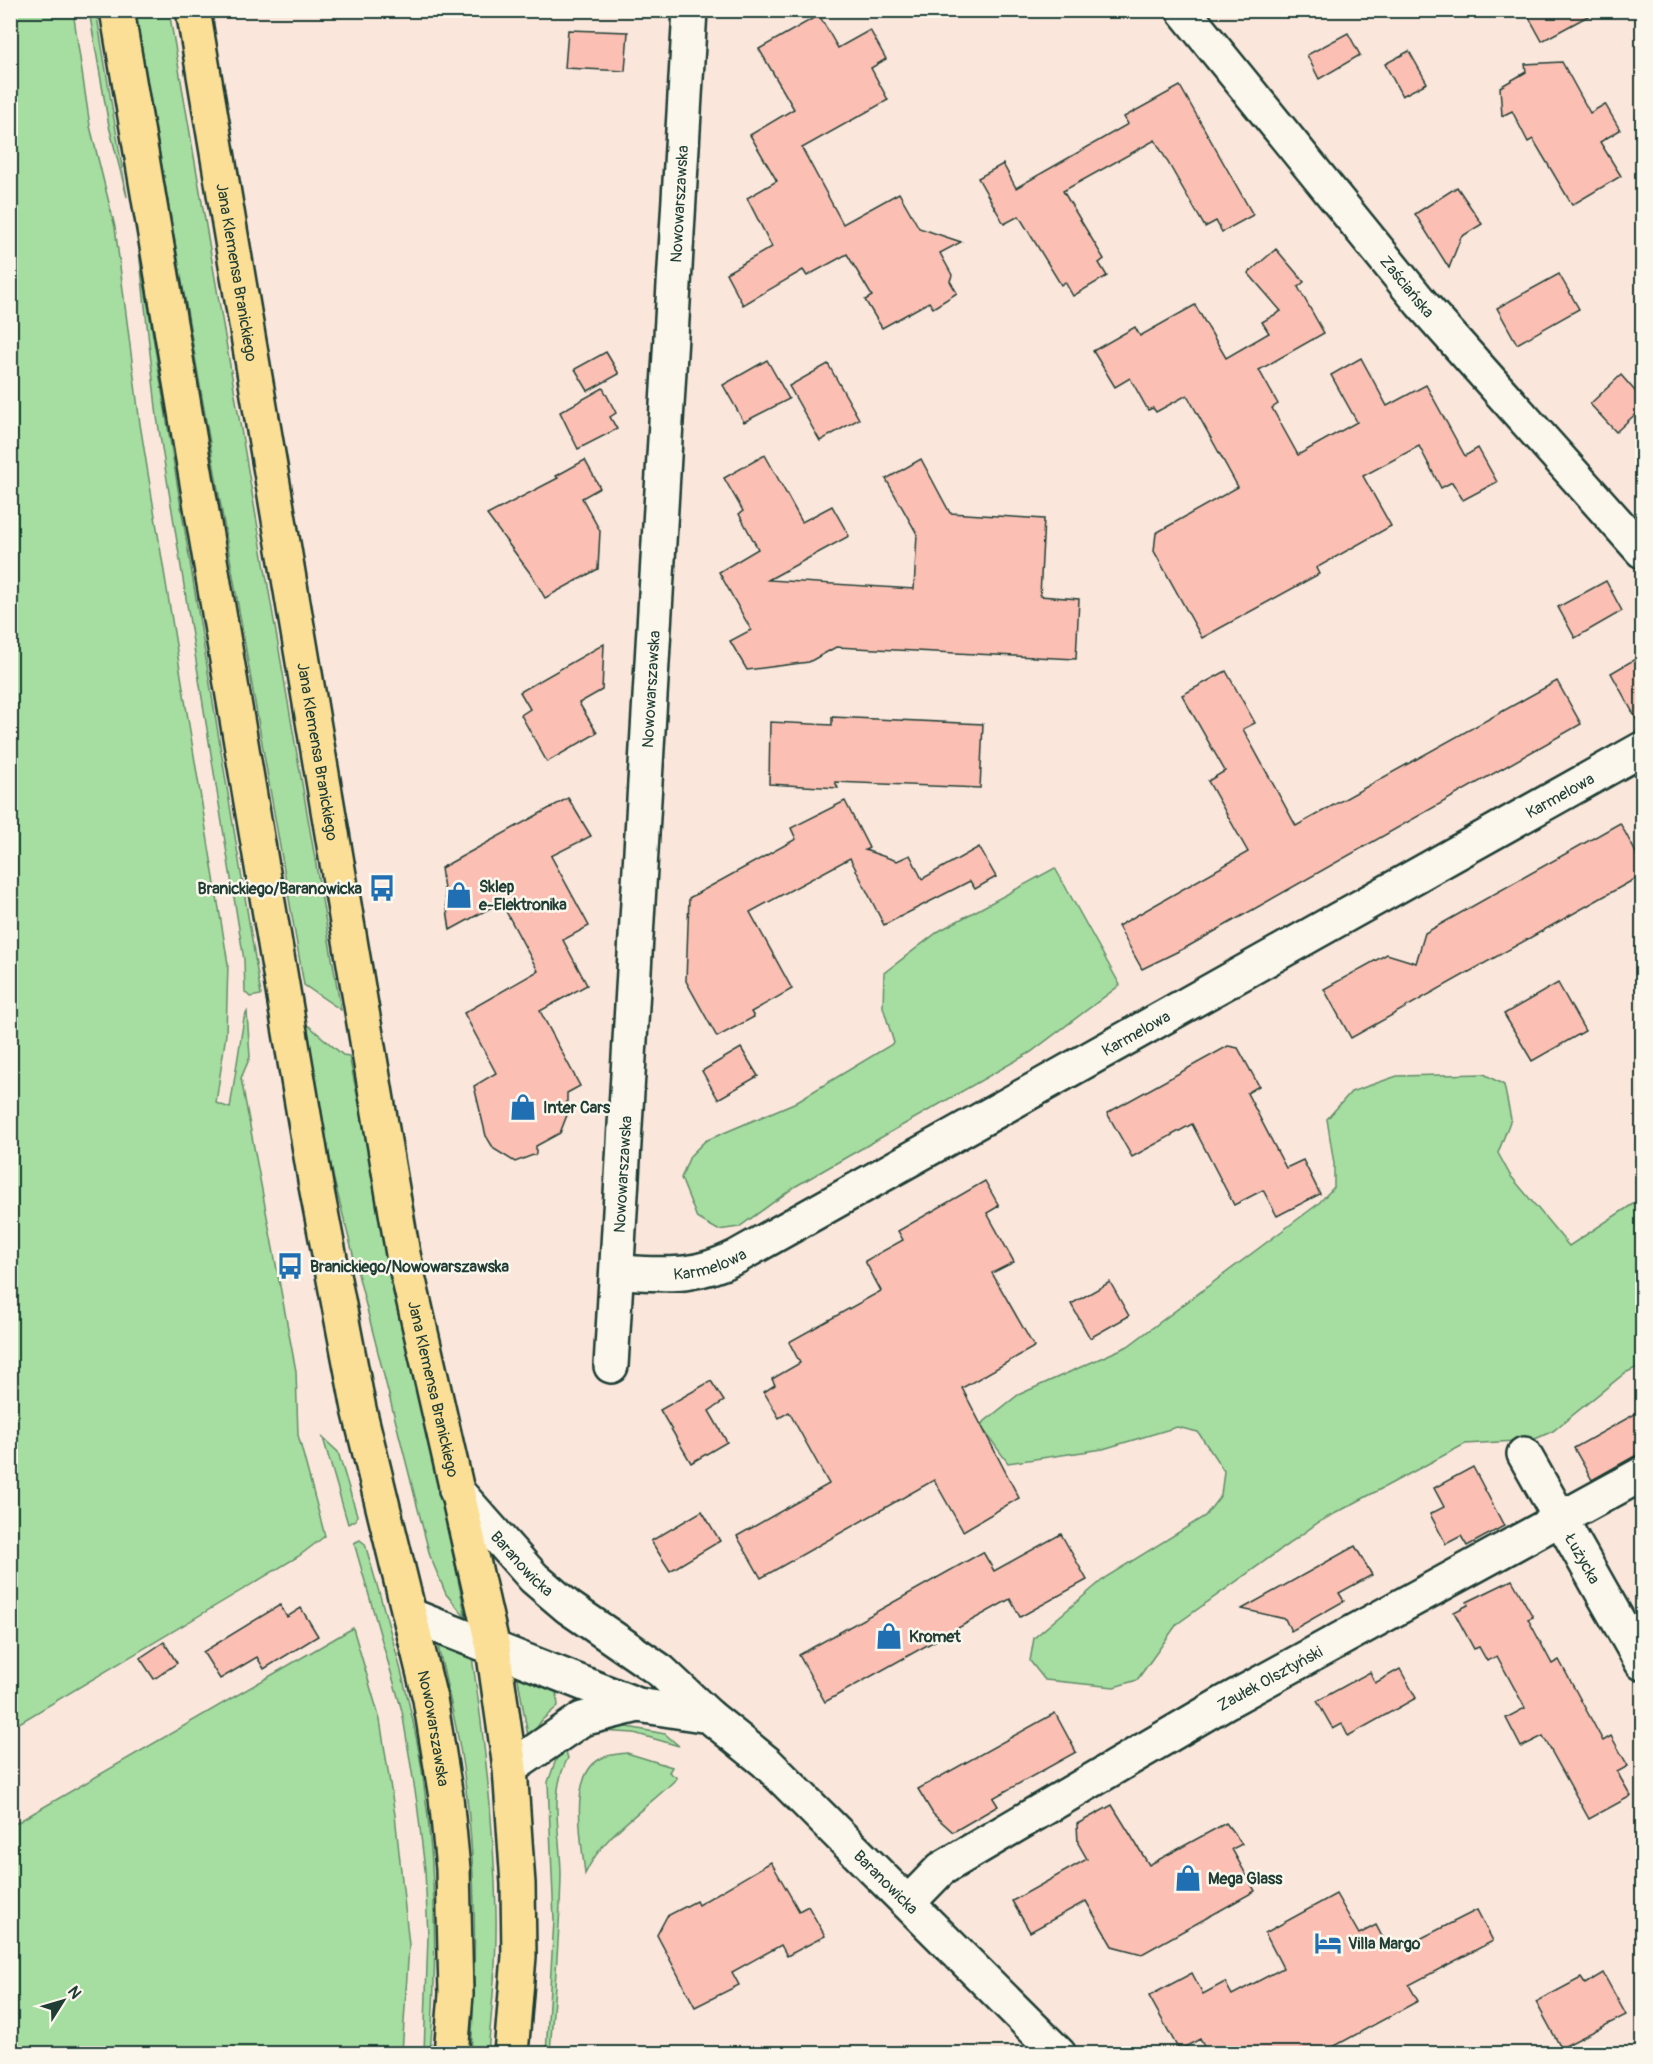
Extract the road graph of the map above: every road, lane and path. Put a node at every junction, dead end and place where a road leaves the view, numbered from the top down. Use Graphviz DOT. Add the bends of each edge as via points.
graph roads {
  1 [pos="117,10"];
  2 [pos="193,10"];
  3 [pos="690,10"];
  4 [pos="1183,10"];
  5 [pos="1642,551"];
  6 [pos="1642,748"];
  7 [pos="618,1272"];
  8 [pos="611,1366"];
  9 [pos="1524,1454"];
  10 [pos="1642,1474"];
  11 [pos="456,1490"];
  12 [pos="1561,1521"];
  13 [pos="412,1616"];
  14 [pos="493,1648"];
  15 [pos="1642,1663"];
  16 [pos="638,1705"];
  17 [pos="709,1716"];
  18 [pos="510,1768"];
  19 [pos="909,1902"];
  20 [pos="451,2054"];
  21 [pos="511,2054"];
  22 [pos="1059,2054"];
  1 -- 13 [label="main road, Nowowarszawska" via="284,1007 359,1409"];
  2 -- 11 [label="main road, Jana Klemensa Branickiego" via="403,1254"];
  3 -- 7 [label="street, Nowowarszawska"];
  4 -- 5 [label="street, Zaściańska" via="1421,303"];
  6 -- 7 [label="street, Karmelowa" via="736,1257 712,1269 676,1276"];
  7 -- 8 [label="street, Nowowarszawska"];
  9 -- 12 [label="street, Łużycka"];
  10 -- 12 [label="street, Zaułek Olsztyński"];
  11 -- 14 [label="main road"];
  11 -- 17 [label="street, Baranowicka" via="534,1578 568,1607 661,1671"];
  12 -- 15 [label="street, Łużycka"];
  12 -- 19 [label="street, Zaułek Olsztyński" via="1224,1703 941,1869"];
  13 -- 14 [label="street"];
  13 -- 20 [label="main road, Nowowarszawska" via="446,1797 453,1869 456,1994"];
  14 -- 16 [label="street"];
  14 -- 18 [label="main road"];
  16 -- 17 [label="street"];
  16 -- 18 [label="street" via="582,1719"];
  17 -- 19 [label="street, Baranowicka" via="766,1762"];
  18 -- 21 [label="main road" via="519,1944"];
  19 -- 22 [label="street, Baranowicka"];
}
